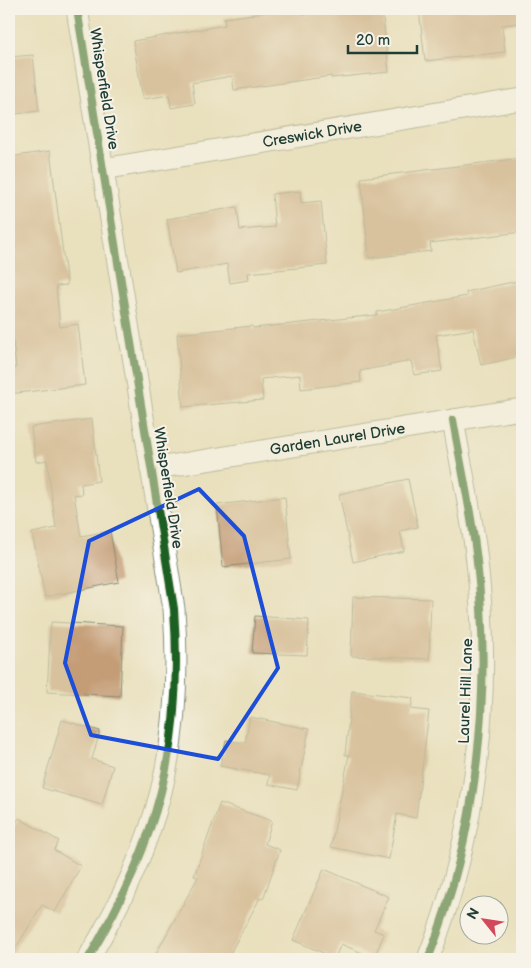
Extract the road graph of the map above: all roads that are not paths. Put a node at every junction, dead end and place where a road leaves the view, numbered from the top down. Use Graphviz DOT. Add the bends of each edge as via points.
graph roads {
  1 [pos="77,9"];
  2 [pos="522,99"];
  3 [pos="103,169"];
  4 [pos="522,409"];
  5 [pos="454,420"];
  6 [pos="151,469"];
  7 [pos="88,959"];
  8 [pos="428,959"];
  1 -- 3 [label="street, Whisperfield Drive"];
  2 -- 3 [label="street, Creswick Drive"];
  3 -- 6 [label="street, Whisperfield Drive"];
  4 -- 5 [label="street, Garden Laurel Drive"];
  5 -- 6 [label="street, Garden Laurel Drive"];
  5 -- 8 [label="street, Laurel Hill Lane" via="481,598 480,714 468,823 454,880"];
  6 -- 7 [label="street, Whisperfield Drive" via="175,616 174,732 150,834 109,924"];
}
